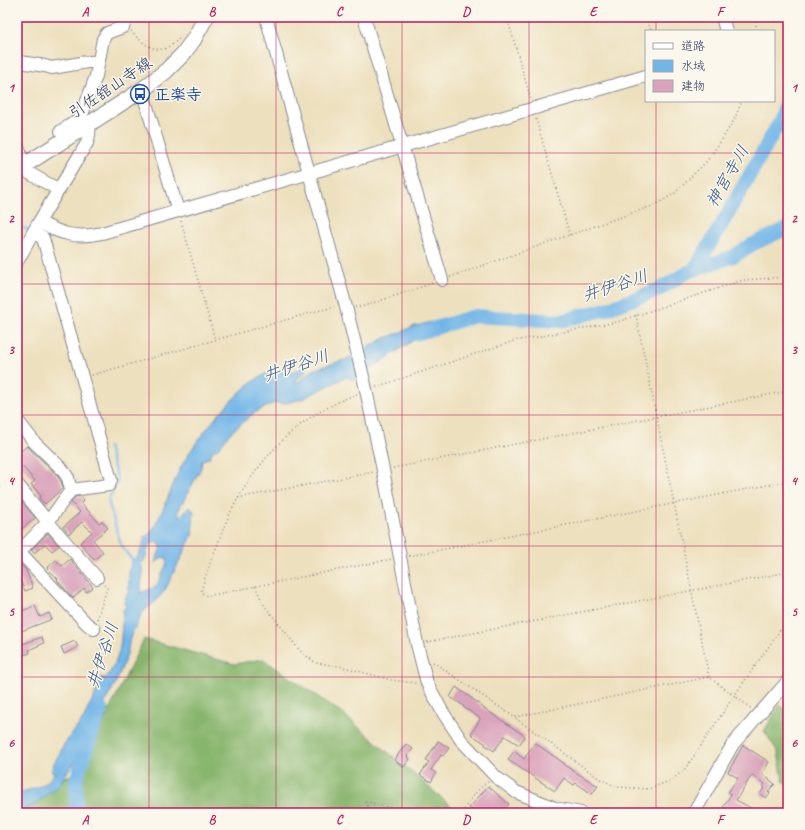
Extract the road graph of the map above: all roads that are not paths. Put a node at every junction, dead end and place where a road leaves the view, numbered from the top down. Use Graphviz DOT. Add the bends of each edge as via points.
graph roads {
  1 [pos="206,17"];
  2 [pos="266,17"];
  3 [pos="364,17"];
  4 [pos="722,17"];
  5 [pos="125,20"];
  6 [pos="726,30"];
  7 [pos="17,60"];
  8 [pos="98,62"];
  9 [pos="645,76"];
  10 [pos="142,90"];
  11 [pos="90,123"];
  12 [pos="66,139"];
  13 [pos="17,142"];
  14 [pos="402,146"];
  15 [pos="20,167"];
  16 [pos="309,173"];
  17 [pos="59,190"];
  18 [pos="178,210"];
  19 [pos="36,228"];
  20 [pos="17,262"];
  21 [pos="442,280"];
  22 [pos="17,420"];
  23 [pos="17,484"];
  24 [pos="71,490"];
  25 [pos="48,522"];
  26 [pos="18,552"];
  27 [pos="97,578"];
  28 [pos="94,629"];
  29 [pos="788,682"];
  30 [pos="581,813"];
  31 [pos="693,813"];
  1 -- 10 [label="main road, 引佐舘山寺線" via="183,54"];
  2 -- 16 [label="street"];
  3 -- 14 [label="street"];
  4 -- 6 [label="street"];
  5 -- 8 [label="street" via="123,27 107,33 103,39"];
  7 -- 8 [label="street" via="52,68"];
  8 -- 12 [label="street" via="96,76 80,119 61,131"];
  9 -- 14 [label="street"];
  10 -- 11 [label="main road, 引佐舘山寺線"];
  10 -- 18 [label="street"];
  11 -- 12 [label="main road, 引佐舘山寺線"];
  11 -- 17 [label="street" via="86,143"];
  12 -- 15 [label="main road, 引佐舘山寺線"];
  13 -- 15 [label="street"];
  14 -- 16 [label="street"];
  14 -- 21 [label="street"];
  15 -- 17 [label="street"];
  16 -- 18 [label="street"];
  16 -- 30 [label="street" via="366,388 427,683 461,740 496,777 516,792 555,808"];
  17 -- 19 [label="street"];
  18 -- 19 [label="street" via="87,236 70,236"];
  19 -- 20 [label="street"];
  19 -- 24 [label="street" via="43,238 111,480 109,485"];
  22 -- 24 [label="street" via="35,443 62,469"];
  23 -- 25 [label="street"];
  24 -- 25 [label="street"];
  25 -- 26 [label="street"];
  25 -- 27 [label="street"];
  26 -- 28 [label="street"];
  29 -- 31 [label="street" via="733,744"];
}
